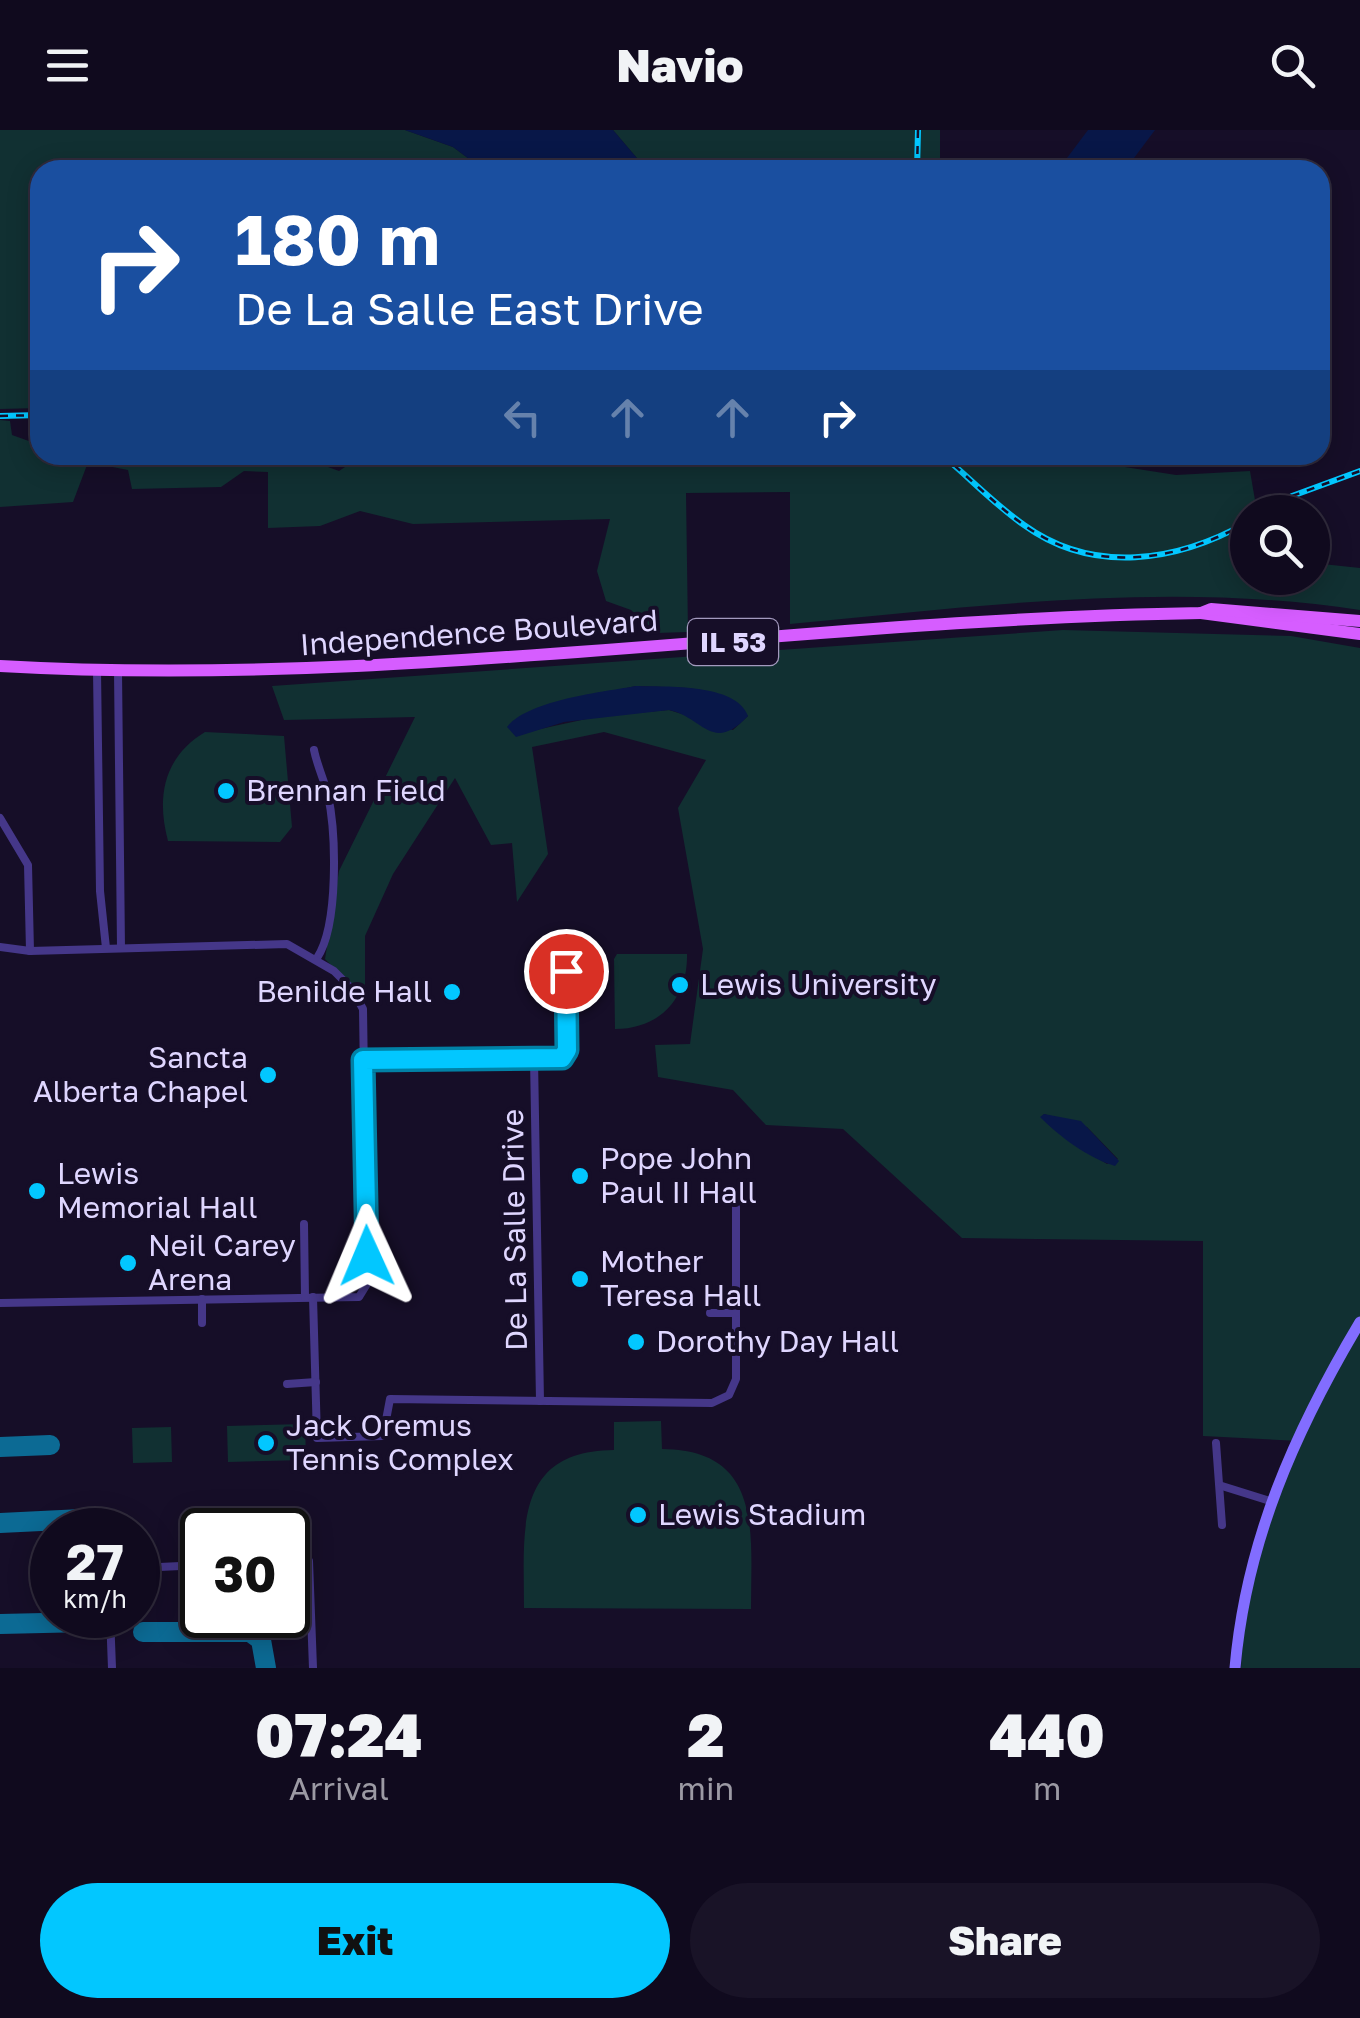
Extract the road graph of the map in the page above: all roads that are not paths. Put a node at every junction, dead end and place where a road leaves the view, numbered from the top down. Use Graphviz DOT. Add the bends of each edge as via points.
graph roads {
  1 [pos="1201,614"];
  2 [pos="1360,621"];
  3 [pos="1360,634"];
  4 [pos="0,666"];
  5 [pos="97,670"];
  6 [pos="118,670"];
  7 [pos="96,720"];
  8 [pos="119,720"];
  9 [pos="314,750"];
  10 [pos="0,818"];
  11 [pos="566,940"];
  12 [pos="0,947"];
  13 [pos="106,948"];
  14 [pos="121,948"];
  15 [pos="30,951"];
  16 [pos="317,958"];
  17 [pos="363,1060"];
  18 [pos="534,1060"];
  19 [pos="736,1206"];
  20 [pos="304,1224"];
  21 [pos="309,1297"];
  22 [pos="202,1299"];
  23 [pos="0,1303"];
  24 [pos="710,1313"];
  25 [pos="736,1313"];
  26 [pos="1360,1322"];
  27 [pos="202,1323"];
  28 [pos="316,1382"];
  29 [pos="287,1384"];
  30 [pos="540,1401"];
  31 [pos="1216,1443"];
  32 [pos="1222,1486"];
  33 [pos="1270,1501"];
  34 [pos="1222,1525"];
  35 [pos="310,1588"];
  36 [pos="111,1638"];
  37 [pos="112,1668"];
  38 [pos="313,1668"];
  39 [pos="1235,1668"];
  1 -- 2 [label="main road, Independence Boulevard / IL 53" via="1242,609"];
  1 -- 3 [label="main road, Independence Boulevard / IL 53"];
  1 -- 6 [label="main road, Independence Boulevard / IL 53" via="1010,621 395,666"];
  4 -- 5 [label="main road, Independence Boulevard / IL 53"];
  5 -- 6 [label="main road, Independence Boulevard / IL 53"];
  5 -- 7 [label="street"];
  6 -- 8 [label="street"];
  7 -- 8 [label="street" via="108,708"];
  7 -- 13 [label="street"];
  8 -- 14 [label="street"];
  9 -- 16 [label="street" via="328,797 334,868"];
  10 -- 15 [label="street" via="30,875"];
  11 -- 18 [label="street" via="567,1050 562,1058"];
  12 -- 15 [label="street"];
  13 -- 14 [label="street"];
  13 -- 15 [label="street"];
  14 -- 16 [label="street" via="288,944"];
  16 -- 17 [label="street" via="352,989 363,1009"];
  17 -- 18 [label="street"];
  17 -- 21 [label="street" via="367,1284 359,1297"];
  18 -- 30 [label="street, De La Salle Drive"];
  19 -- 25 [label="street"];
  20 -- 21 [label="street"];
  21 -- 22 [label="street"];
  21 -- 28 [label="street"];
  22 -- 23 [label="street"];
  22 -- 27 [label="street"];
  24 -- 25 [label="street"];
  25 -- 30 [label="street" via="736,1379 729,1395 712,1403"];
  26 -- 33 [label="street"];
  28 -- 29 [label="street"];
  28 -- 30 [label="street" via="317,1438 383,1436 390,1400"];
  31 -- 32 [label="street"];
  32 -- 33 [label="street"];
  32 -- 34 [label="street"];
  33 -- 39 [label="street" via="1250,1570"];
  35 -- 38 [label="street"];
  36 -- 37 [label="street"];
}
